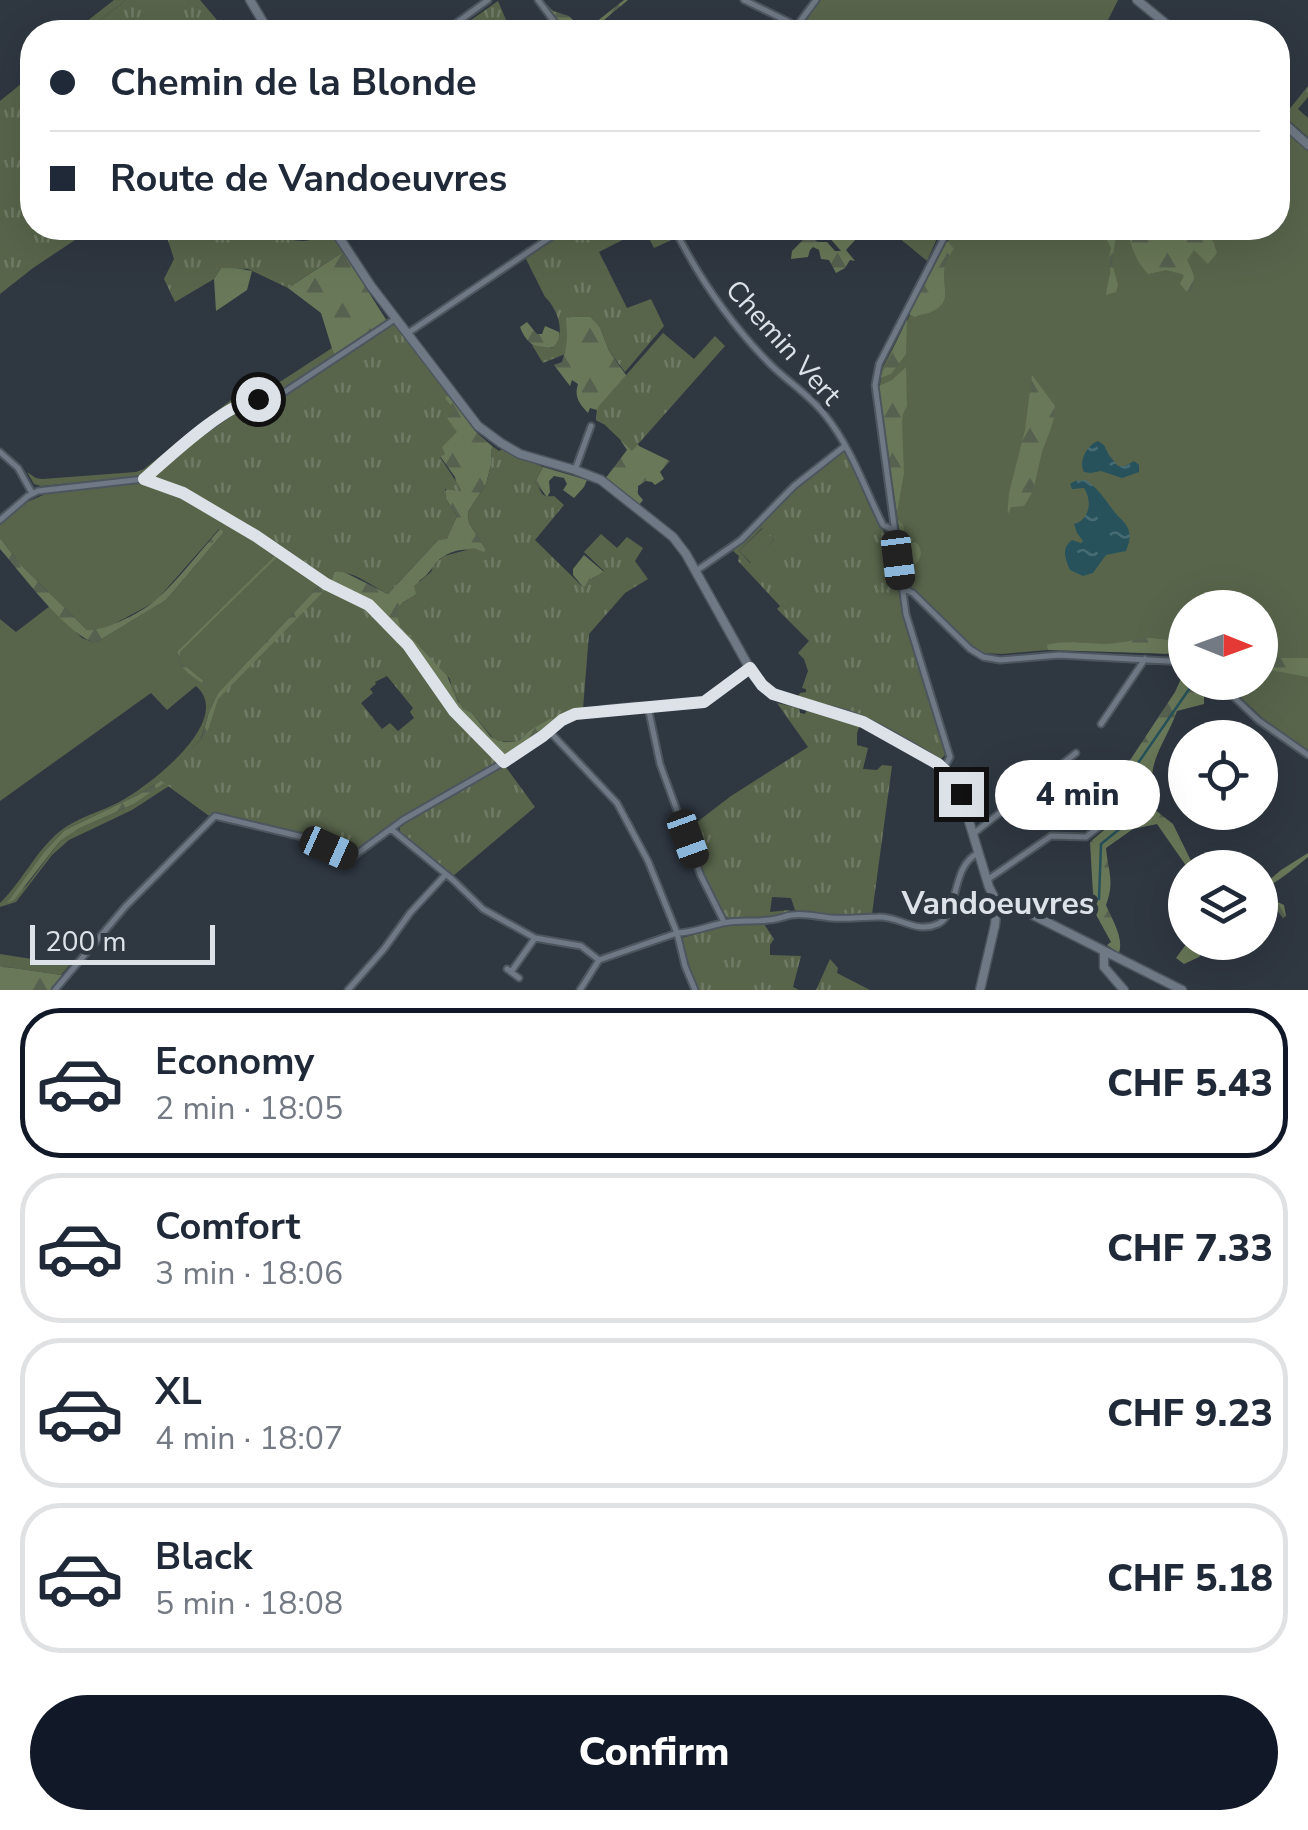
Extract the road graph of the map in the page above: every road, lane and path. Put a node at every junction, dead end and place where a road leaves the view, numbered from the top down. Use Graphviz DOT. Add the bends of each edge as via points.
graph roads {
  1 [pos="488,0"];
  2 [pos="744,0"];
  3 [pos="1138,0"];
  4 [pos="460,20"];
  5 [pos="781,20"];
  6 [pos="1162,20"];
  7 [pos="340,240"];
  8 [pos="546,240"];
  9 [pos="680,240"];
  10 [pos="943,240"];
  11 [pos="396,318"];
  12 [pos="408,333"];
  13 [pos="592,426"];
  14 [pos="845,446"];
  15 [pos="0,452"];
  16 [pos="575,470"];
  17 [pos="144,479"];
  18 [pos="32,492"];
  19 [pos="0,520"];
  20 [pos="894,531"];
  21 [pos="696,571"];
  22 [pos="902,588"];
  23 [pos="1145,659"];
  24 [pos="1168,661"];
  25 [pos="750,668"];
  26 [pos="1238,700"];
  27 [pos="648,707"];
  28 [pos="1101,724"];
  29 [pos="549,731"];
  30 [pos="1076,752"];
  31 [pos="1308,755"];
  32 [pos="504,762"];
  33 [pos="944,768"];
  34 [pos="1121,794"];
  35 [pos="390,829"];
  36 [pos="973,834"];
  37 [pos="979,854"];
  38 [pos="446,874"];
  39 [pos="987,880"];
  40 [pos="997,903"];
  41 [pos="724,922"];
  42 [pos="677,934"];
  43 [pos="535,938"];
  44 [pos="1104,951"];
  45 [pos="599,960"];
  46 [pos="518,978"];
  47 [pos="55,990"];
  48 [pos="348,990"];
  49 [pos="580,990"];
  50 [pos="695,990"];
  51 [pos="980,990"];
  52 [pos="1124,990"];
  53 [pos="1182,990"];
  1 -- 4 [label="street"];
  2 -- 5 [label="street"];
  3 -- 6 [label="main road"];
  7 -- 11 [label="main road"];
  8 -- 12 [label="street"];
  9 -- 14 [label="street, Chemin Vert" via="728,315 819,408"];
  10 -- 20 [label="street" via="875,378"];
  11 -- 12 [label="main road"];
  11 -- 17 [label="street" via="277,397 246,400"];
  12 -- 16 [label="main road" via="487,433 520,454"];
  13 -- 16 [label="street"];
  14 -- 20 [label="street, Chemin Vert" via="882,525"];
  14 -- 21 [label="street" via="741,540"];
  15 -- 18 [label="street"];
  16 -- 21 [label="main road" via="606,484 668,532"];
  17 -- 18 [label="street"];
  17 -- 32 [label="street" via="183,493 369,605"];
  18 -- 19 [label="street"];
  20 -- 22 [label="street"];
  21 -- 25 [label="main road"];
  22 -- 23 [label="street" via="983,657"];
  22 -- 33 [label="street" via="950,756"];
  23 -- 24 [label="street"];
  23 -- 28 [label="street"];
  25 -- 27 [label="street" via="707,700"];
  25 -- 33 [label="main road" via="773,694 857,719"];
  26 -- 31 [label="street"];
  27 -- 29 [label="street" via="575,714"];
  27 -- 41 [label="street" via="660,764"];
  29 -- 32 [label="street"];
  29 -- 42 [label="street" via="617,803"];
  30 -- 36 [label="street"];
  32 -- 35 [label="street"];
  33 -- 36 [label="main road" via="959,789"];
  34 -- 39 [label="street" via="1124,808 1091,834 1050,836"];
  35 -- 38 [label="street"];
  35 -- 47 [label="street" via="351,858 306,838 216,816"];
  36 -- 37 [label="main road"];
  37 -- 39 [label="main road"];
  37 -- 41 [label="street" via="955,887 948,917 934,925 796,914"];
  38 -- 43 [label="street" via="483,909"];
  38 -- 48 [label="street"];
  39 -- 40 [label="main road"];
  40 -- 44 [label="main road"];
  40 -- 51 [label="main road"];
  41 -- 42 [label="street"];
  42 -- 45 [label="street"];
  42 -- 50 [label="street"];
  43 -- 45 [label="street" via="582,946"];
  43 -- 46 [label="street" via="509,970"];
  44 -- 52 [label="main road" via="1103,965"];
  44 -- 53 [label="main road"];
  45 -- 49 [label="street"];
}
